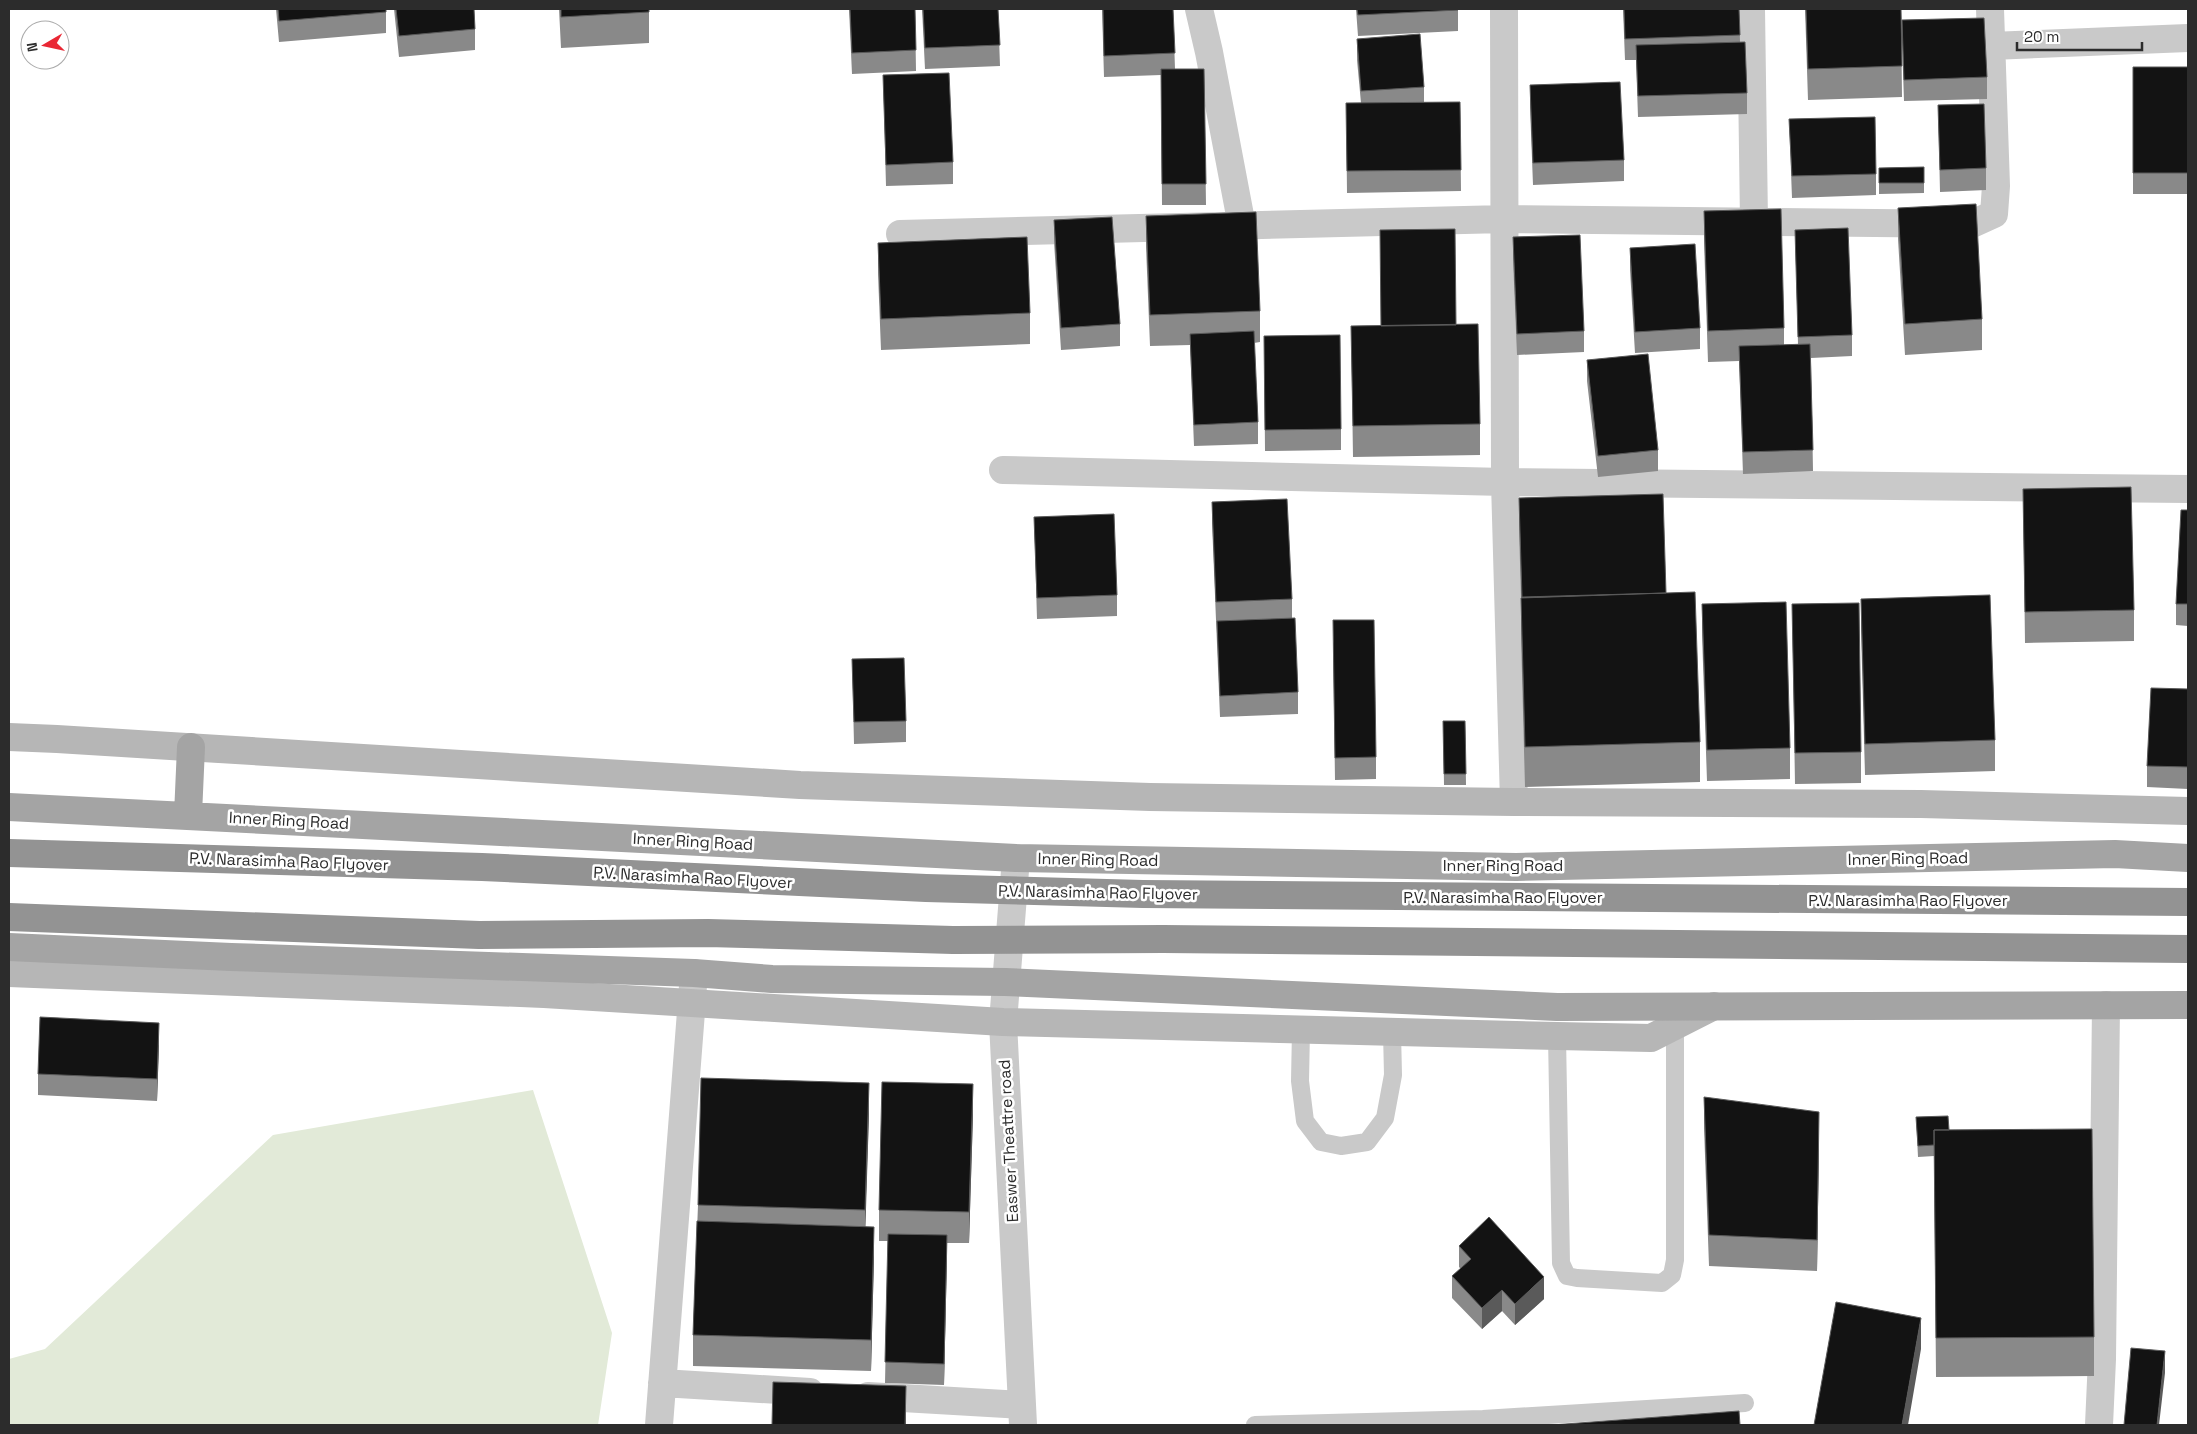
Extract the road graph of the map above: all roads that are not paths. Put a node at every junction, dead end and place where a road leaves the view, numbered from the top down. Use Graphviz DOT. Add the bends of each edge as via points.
graph roads {
  1 [pos="1198,9"];
  2 [pos="1504,9"];
  3 [pos="1751,9"];
  4 [pos="1990,9"];
  5 [pos="2188,38"];
  6 [pos="1991,46"];
  7 [pos="1505,220"];
  8 [pos="1754,222"];
  9 [pos="1242,226"];
  10 [pos="900,234"];
  11 [pos="1003,470"];
  12 [pos="1505,482"];
  13 [pos="2188,489"];
  14 [pos="9,737"];
  15 [pos="192,747"];
  16 [pos="1514,802"];
  17 [pos="9,807"];
  18 [pos="2188,811"];
  19 [pos="188,815"];
  20 [pos="9,853"];
  21 [pos="1016,858"];
  22 [pos="2188,858"];
  23 [pos="2188,902"];
  24 [pos="9,917"];
  25 [pos="9,947"];
  26 [pos="2188,950"];
  27 [pos="9,973"];
  28 [pos="694,973"];
  29 [pos="1005,982"];
  30 [pos="693,1002"];
  31 [pos="2106,1004"];
  32 [pos="2188,1004"];
  33 [pos="1714,1006"];
  34 [pos="1003,1022"];
  35 [pos="1675,1025"];
  36 [pos="1302,1030"];
  37 [pos="1392,1032"];
  38 [pos="1557,1036"];
  39 [pos="662,1383"];
  40 [pos="1745,1403"];
  41 [pos="1022,1415"];
  42 [pos="1483,1422"];
  43 [pos="659,1425"];
  44 [pos="1255,1425"];
  45 [pos="2099,1425"];
  1 -- 9 [label="street"];
  2 -- 7 [label="street"];
  3 -- 8 [label="street"];
  4 -- 6 [label="street"];
  5 -- 6 [label="street"];
  6 -- 8 [label="street" via="1994,214 1972,224"];
  7 -- 8 [label="street"];
  7 -- 9 [label="street"];
  7 -- 12 [label="street"];
  9 -- 10 [label="street"];
  11 -- 12 [label="street"];
  12 -- 13 [label="street"];
  12 -- 16 [label="street"];
  14 -- 15 [label="street"];
  15 -- 16 [label="street" via="800,785 1160,797"];
  15 -- 19 [label="main road"];
  16 -- 18 [label="street" via="1921,804"];
  17 -- 19 [label="main road, Inner Ring Road"];
  19 -- 21 [label="main road, Inner Ring Road"];
  20 -- 23 [label="highway, P.V. Narasimha Rao Flyover, bridge" via="482,867 926,888 1143,894"];
  21 -- 22 [label="main road, Inner Ring Road" via="1516,867 2115,854"];
  21 -- 29 [label="street, Easwer Theattre road"];
  24 -- 26 [label="highway, bridge" via="479,935 708,933 953,940 1173,939"];
  25 -- 28 [label="main road"];
  27 -- 30 [label="street"];
  28 -- 29 [label="main road" via="772,978"];
  28 -- 30 [label="street"];
  29 -- 33 [label="main road" via="1557,1007"];
  29 -- 34 [label="street, Easwer Theattre road"];
  30 -- 34 [label="street"];
  30 -- 39 [label="street"];
  31 -- 32 [label="main road"];
  31 -- 33 [label="main road"];
  31 -- 45 [label="street"];
  33 -- 35 [label="street"];
  34 -- 36 [label="street"];
  34 -- 41 [label="street, Easwer Theattre road"];
  35 -- 38 [label="street" via="1651,1038"];
  35 -- 38 [label="lane" via="1675,1260 1672,1275 1662,1283 1567,1276 1561,1263"];
  36 -- 37 [label="street"];
  36 -- 37 [label="lane" via="1300,1081 1305,1121 1321,1142 1341,1146 1368,1142 1386,1118 1393,1075"];
  37 -- 38 [label="street"];
  39 -- 41 [label="street" via="843,1394"];
  39 -- 43 [label="street"];
  40 -- 42 [label="lane"];
  42 -- 44 [label="lane"];
}
